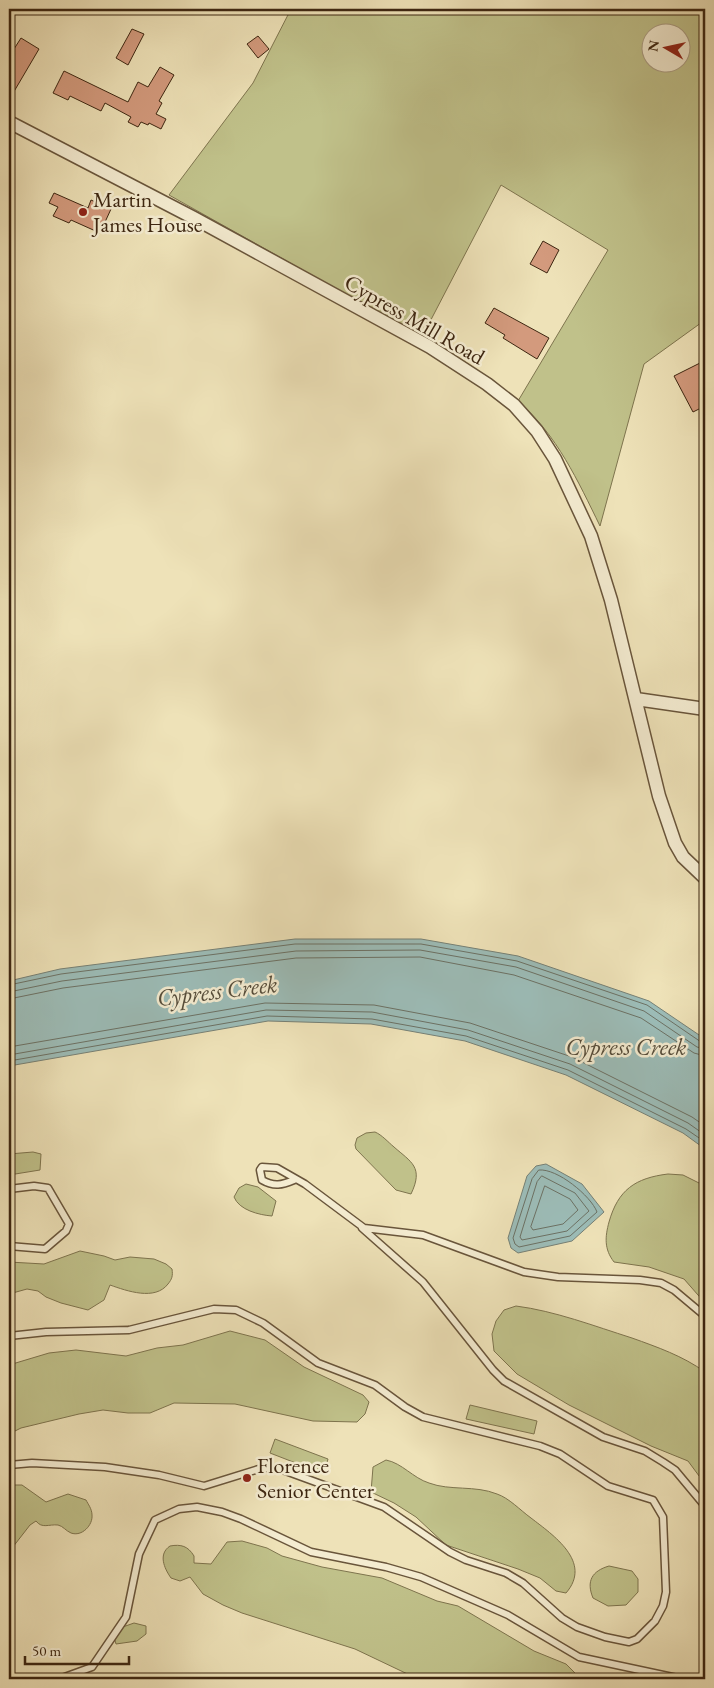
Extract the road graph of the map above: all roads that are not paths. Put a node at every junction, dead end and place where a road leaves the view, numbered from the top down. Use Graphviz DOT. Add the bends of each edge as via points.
graph roads {
  1 [pos="9,122"];
  2 [pos="636,699"];
  3 [pos="705,709"];
  4 [pos="705,878"];
  5 [pos="294,1180"];
  6 [pos="9,1189"];
  7 [pos="357,1224"];
  8 [pos="9,1246"];
  9 [pos="705,1316"];
  10 [pos="9,1336"];
  11 [pos="9,1465"];
  12 [pos="705,1506"];
  13 [pos="59,1679"];
  14 [pos="682,1679"];
  1 -- 2 [label="street, Cypress Mill Road" via="401,330 487,384 514,405 537,431 555,460 591,536 612,600"];
  2 -- 3 [label="street"];
  2 -- 4 [label="street, Cypress Mill Road" via="659,796 675,843 683,857"];
  5 -- 5 [label="lane" via="277,1168 262,1167 260,1170 266,1183 279,1186"];
  5 -- 7 [label="lane" via="305,1184"];
  6 -- 8 [label="lane" via="48,1188 69,1224 66,1231 45,1249"];
  7 -- 9 [label="lane" via="383,1231 423,1235 524,1272 661,1283"];
  7 -- 12 [label="lane" via="422,1282 504,1381 603,1437 645,1451 663,1462 675,1470"];
  10 -- 11 [label="lane" via="129,1330 214,1309 247,1314 318,1363 376,1385 424,1417 540,1446 560,1454 608,1486 653,1500 663,1518 667,1553 666,1592 663,1606 647,1631 629,1642 617,1640 570,1623 523,1583 506,1573 450,1552 384,1507 280,1469 262,1468 204,1486 105,1467"];
  13 -- 14 [label="lane" via="92,1667 126,1617 139,1554 155,1520 180,1508 197,1507 241,1519 310,1552 421,1577 508,1615 579,1656"];
}
